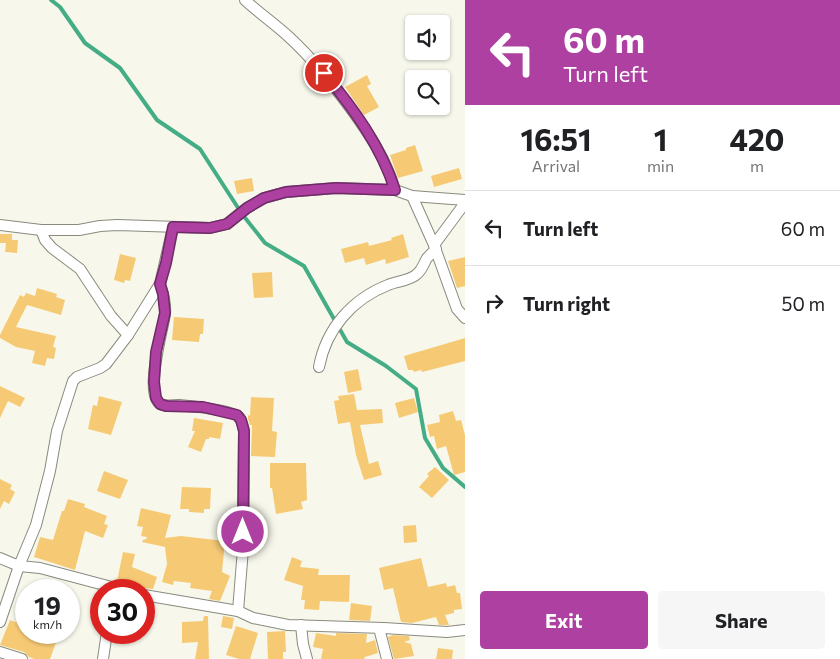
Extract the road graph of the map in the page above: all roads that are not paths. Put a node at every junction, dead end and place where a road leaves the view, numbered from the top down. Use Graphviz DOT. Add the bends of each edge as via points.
graph roads {
  1 [pos="245,0"];
  2 [pos="395,190"];
  3 [pos="412,196"];
  4 [pos="465,201"];
  5 [pos="0,225"];
  6 [pos="173,227"];
  7 [pos="41,230"];
  8 [pos="435,247"];
  9 [pos="160,284"];
  10 [pos="465,318"];
  11 [pos="128,335"];
  12 [pos="319,367"];
  13 [pos="0,558"];
  14 [pos="19,566"];
  15 [pos="90,582"];
  16 [pos="155,597"];
  17 [pos="238,612"];
  18 [pos="0,622"];
  19 [pos="302,626"];
  20 [pos="379,628"];
  21 [pos="465,630"];
  22 [pos="105,644"];
  23 [pos="0,652"];
  24 [pos="22,659"];
  25 [pos="103,659"];
  26 [pos="308,659"];
  27 [pos="387,659"];
  1 -- 2 [label="street" via="305,52 336,88 378,148"];
  2 -- 3 [label="street"];
  2 -- 6 [label="street" via="336,188 286,192 264,198 227,224 210,228"];
  3 -- 4 [label="street"];
  3 -- 8 [label="street"];
  4 -- 8 [label="street"];
  5 -- 7 [label="street"];
  6 -- 7 [label="street" via="118,225"];
  6 -- 9 [label="street"];
  7 -- 11 [label="street" via="52,248 80,270"];
  8 -- 10 [label="street" via="458,309"];
  8 -- 12 [label="street" via="417,275 366,296 336,324 326,341"];
  9 -- 11 [label="street"];
  9 -- 17 [label="street" via="165,313 156,352 156,398 166,406 203,407 237,415 244,431 243,549"];
  11 -- 14 [label="street" via="106,364 73,381 57,431 36,525"];
  13 -- 14 [label="street"];
  14 -- 15 [label="street" via="40,568"];
  14 -- 18 [label="street"];
  16 -- 17 [label="street"];
  17 -- 19 [label="street" via="253,618"];
  19 -- 20 [label="street"];
  19 -- 26 [label="street"];
  20 -- 21 [label="street"];
  20 -- 27 [label="street"];
  22 -- 25 [label="street"];
  23 -- 24 [label="street"];
}
